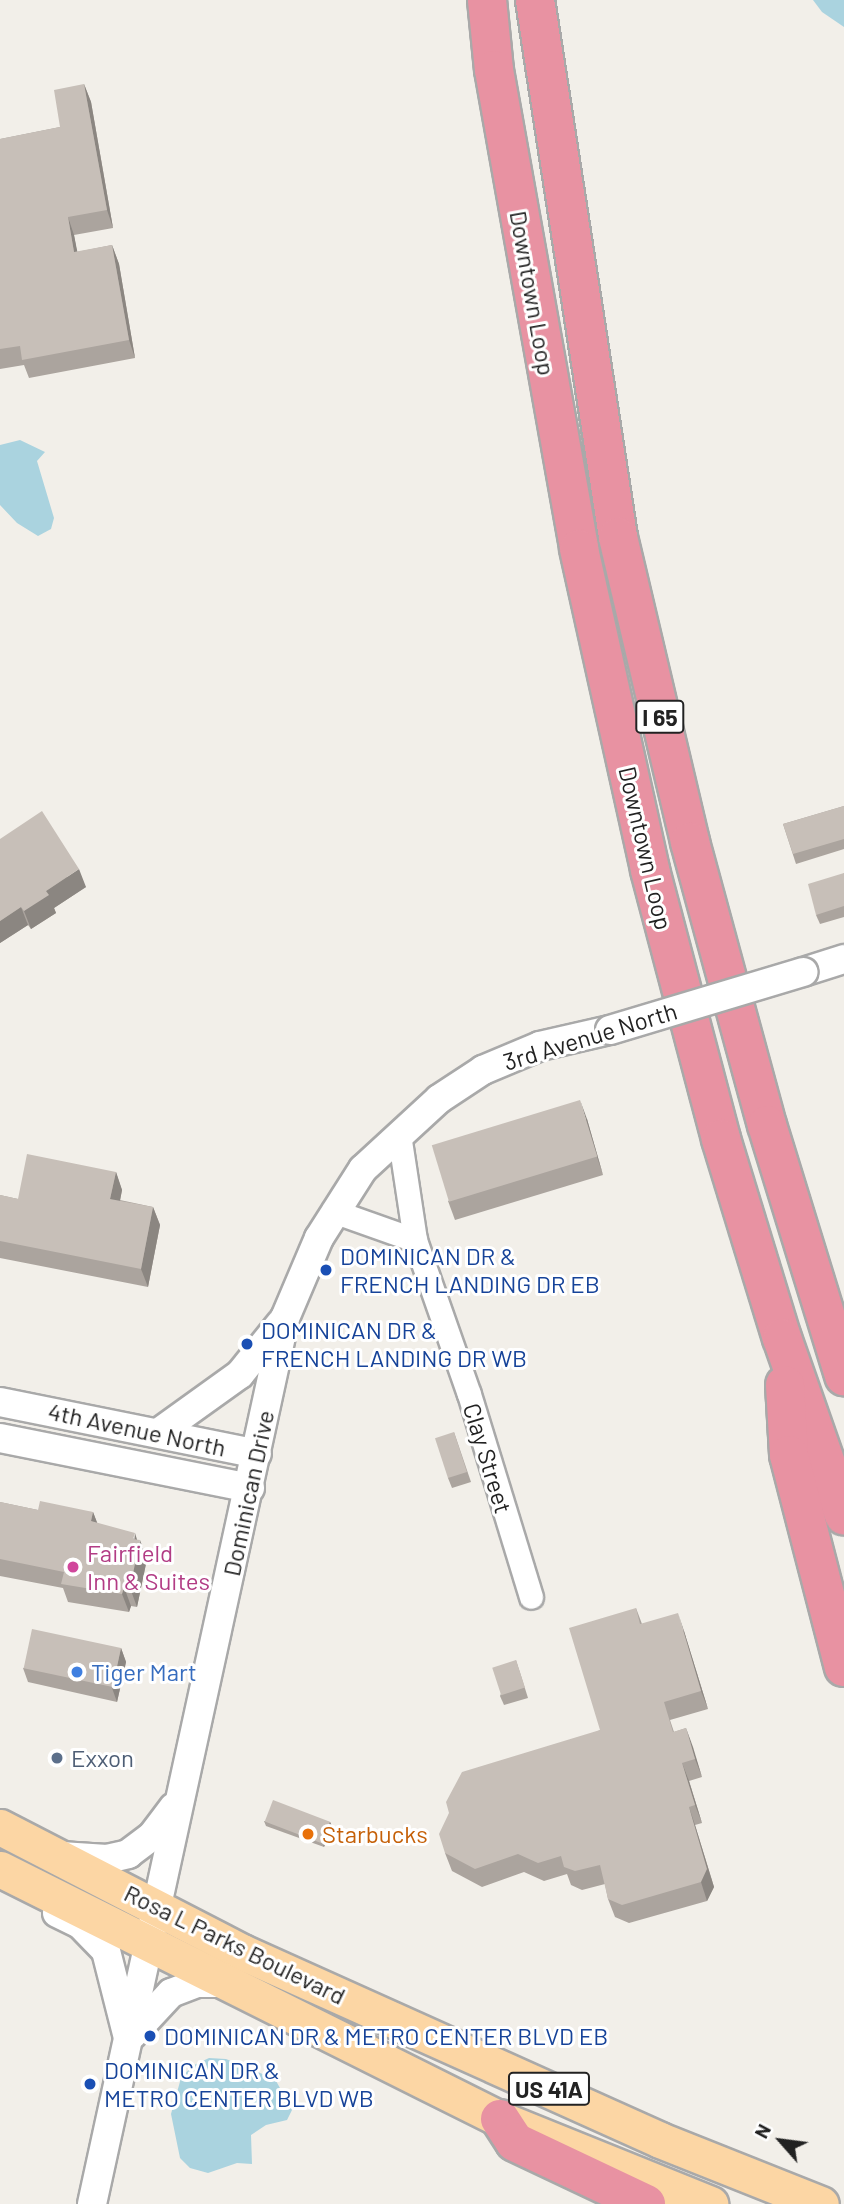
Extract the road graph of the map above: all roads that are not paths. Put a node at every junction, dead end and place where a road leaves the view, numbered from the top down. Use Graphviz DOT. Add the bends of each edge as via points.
graph roads {
  1 [pos="486,0"];
  2 [pos="535,0"];
  3 [pos="844,959"];
  4 [pos="399,1134"];
  5 [pos="333,1211"];
  6 [pos="319,1238"];
  7 [pos="415,1240"];
  8 [pos="812,1276"];
  9 [pos="285,1318"];
  10 [pos="844,1332"];
  11 [pos="782,1338"];
  12 [pos="844,1376"];
  13 [pos="20,1405"];
  14 [pos="158,1433"];
  15 [pos="17,1441"];
  16 [pos="257,1454"];
  17 [pos="250,1488"];
  18 [pos="844,1515"];
  19 [pos="531,1597"];
  20 [pos="844,1667"];
  21 [pos="176,1805"];
  22 [pos="0,1827"];
  23 [pos="56,1856"];
  24 [pos="0,1869"];
  25 [pos="0,1885"];
  26 [pos="154,1924"];
  27 [pos="231,1983"];
  28 [pos="128,2040"];
  29 [pos="500,2119"];
  30 [pos="92,2204"];
  31 [pos="646,2204"];
  32 [pos="710,2204"];
  33 [pos="821,2204"];
  1 -- 11 [label="highway, Downtown Loop / I 65" via="494,69 579,549 650,870 721,1139"];
  2 -- 8 [label="highway, Downtown Loop / I 65" via="618,537 690,842"];
  3 -- 4 [label="street, 3rd Avenue North, bridge" via="610,1030 540,1046 484,1070 439,1099"];
  4 -- 5 [label="street, 3rd Avenue North" via="363,1169"];
  4 -- 7 [label="street, Clay Street"];
  5 -- 6 [label="street, 3rd Avenue North"];
  5 -- 7 [label="street"];
  6 -- 9 [label="street, Dominican Drive"];
  7 -- 19 [label="street, Clay Street"];
  8 -- 10 [label="highway"];
  8 -- 12 [label="highway, Downtown Loop / I 65"];
  9 -- 14 [label="street" via="240,1374"];
  9 -- 16 [label="street, Dominican Drive"];
  11 -- 18 [label="highway, Downtown Loop / I 65"];
  11 -- 20 [label="highway" via="789,1455"];
  13 -- 14 [label="street, 4th Avenue North"];
  13 -- 15 [label="street"];
  14 -- 16 [label="street, 4th Avenue North"];
  15 -- 17 [label="street, 4th Avenue North"];
  16 -- 17 [label="street, Dominican Drive"];
  17 -- 21 [label="street, Dominican Drive" via="192,1754"];
  21 -- 23 [label="street" via="152,1836 128,1854 107,1859"];
  21 -- 26 [label="street, Dominican Drive"];
  22 -- 23 [label="main road, Rosa L Parks Boulevard / US 41A"];
  23 -- 26 [label="main road, Rosa L Parks Boulevard / US 41A"];
  24 -- 26 [label="main road, Rosa L Parks Boulevard / US 41A"];
  25 -- 28 [label="street" via="80,1924 106,1951"];
  26 -- 27 [label="main road, Rosa L Parks Boulevard / US 41A"];
  26 -- 28 [label="street, Dominican Drive"];
  26 -- 33 [label="main road, Rosa L Parks Boulevard / US 41A" via="242,1952 660,2140"];
  27 -- 28 [label="street" via="197,1983 171,1993"];
  27 -- 29 [label="main road, Rosa L Parks Boulevard / US 41A"];
  28 -- 30 [label="street, Dominican Drive"];
  29 -- 31 [label="highway" via="515,2142"];
  29 -- 32 [label="main road, Rosa L Parks Boulevard / US 41A"];
}
